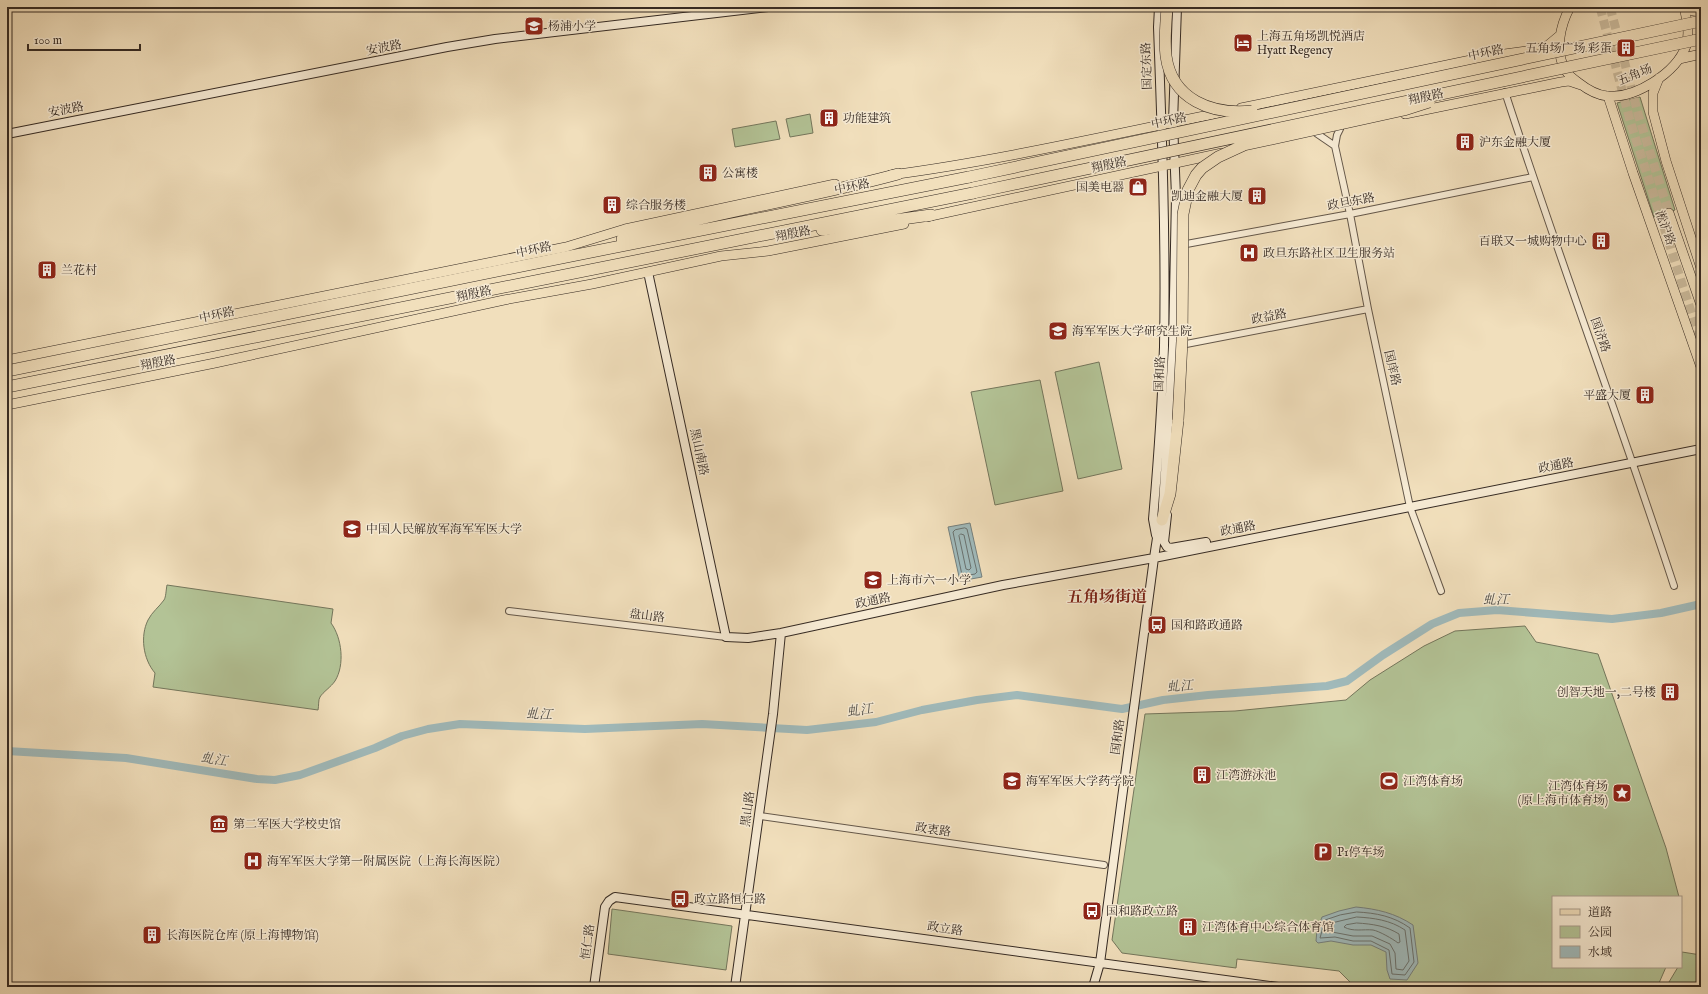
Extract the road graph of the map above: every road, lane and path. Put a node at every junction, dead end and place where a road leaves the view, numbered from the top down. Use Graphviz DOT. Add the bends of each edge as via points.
graph roads {
  1 [pos="768,7"];
  2 [pos="1159,7"];
  3 [pos="1167,7"];
  4 [pos="1177,7"];
  5 [pos="1570,7"];
  6 [pos="1685,7"];
  7 [pos="1701,12"];
  8 [pos="1701,21"];
  9 [pos="1559,36"];
  10 [pos="1701,39"];
  11 [pos="1701,54"];
  12 [pos="1679,59"];
  13 [pos="1498,64"];
  14 [pos="1659,78"];
  15 [pos="1502,80"];
  16 [pos="1581,85"];
  17 [pos="1505,92"];
  18 [pos="1608,96"];
  19 [pos="1173,125"];
  20 [pos="1161,128"];
  21 [pos="1340,129"];
  22 [pos="7,134"];
  23 [pos="1316,134"];
  24 [pos="1335,146"];
  25 [pos="1175,163"];
  26 [pos="1163,166"];
  27 [pos="898,174"];
  28 [pos="1533,177"];
  29 [pos="1669,213"];
  30 [pos="1350,214"];
  31 [pos="932,215"];
  32 [pos="718,244"];
  33 [pos="1174,246"];
  34 [pos="561,258"];
  35 [pos="1701,268"];
  36 [pos="648,272"];
  37 [pos="1701,305"];
  38 [pos="1368,309"];
  39 [pos="1173,346"];
  40 [pos="7,360"];
  41 [pos="1701,367"];
  42 [pos="7,371"];
  43 [pos="7,387"];
  44 [pos="7,405"];
  45 [pos="1701,449"];
  46 [pos="1634,463"];
  47 [pos="1170,494"];
  48 [pos="1410,507"];
  49 [pos="1162,520"];
  50 [pos="1157,538"];
  51 [pos="1244,540"];
  52 [pos="1154,558"];
  53 [pos="1674,586"];
  54 [pos="1441,591"];
  55 [pos="509,611"];
  56 [pos="781,633"];
  57 [pos="726,637"];
  58 [pos="760,816"];
  59 [pos="1104,865"];
  60 [pos="609,901"];
  61 [pos="746,914"];
  62 [pos="1100,963"];
  63 [pos="594,987"];
  64 [pos="735,987"];
  65 [pos="1093,987"];
  66 [pos="1278,987"];
  1 -- 22 [label="street, 安波路" via="495,39 447,47"];
  2 -- 20 [label="street, 国定东路"];
  3 -- 13 [label="highway, bridge" via="1165,43 1167,63 1173,79 1192,99 1220,110 1255,111 1393,82"];
  4 -- 19 [label="street, 国和路"];
  5 -- 9 [label="main road, 五角场"];
  6 -- 7 [label="main road"];
  6 -- 12 [label="main road, 五角场" via="1688,35"];
  8 -- 13 [label="highway, 中环路, bridge"];
  9 -- 16 [label="main road, 五角场" via="1566,71"];
  9 -- 19 [label="main road, 翔殷路" via="1547,46 1422,79 1287,107"];
  10 -- 15 [label="highway, bridge"];
  11 -- 12 [label="main road"];
  12 -- 14 [label="main road, 五角场"];
  13 -- 34 [label="highway, 中环路, bridge" via="969,177"];
  14 -- 18 [label="main road, 五角场" via="1632,91"];
  14 -- 35 [label="main road, 淞沪路" via="1653,93 1653,112"];
  15 -- 32 [label="highway, bridge" via="973,193"];
  15 -- 47 [label="highway, bridge" via="1404,110 1244,145 1218,157 1196,175 1188,190 1183,214 1182,341 1178,420"];
  16 -- 17 [label="main road, 翔殷路" via="1569,81"];
  16 -- 18 [label="main road, 五角场"];
  17 -- 21 [label="main road, 翔殷路"];
  17 -- 28 [label="street, 国济路"];
  18 -- 41 [label="main road, 淞沪路"];
  19 -- 20 [label="main road, 翔殷路"];
  19 -- 25 [label="street, 国和路"];
  20 -- 26 [label="street, 国定东路"];
  20 -- 27 [label="main road, 翔殷路"];
  21 -- 23 [label="main road, 翔殷路"];
  21 -- 24 [label="street, 国庠路"];
  23 -- 24 [label="street"];
  23 -- 25 [label="main road, 翔殷路"];
  24 -- 30 [label="street, 国庠路"];
  25 -- 26 [label="main road, 翔殷路"];
  25 -- 33 [label="street, 国和路"];
  26 -- 31 [label="main road, 翔殷路"];
  26 -- 50 [label="street, 国和路" via="1164,346 1153,519"];
  27 -- 34 [label="highway" via="657,229"];
  27 -- 40 [label="main road, 翔殷路" via="861,179 625,229 566,246"];
  28 -- 30 [label="street, 政旦东路"];
  28 -- 46 [label="street, 国济路"];
  29 -- 37 [label="main road"];
  30 -- 33 [label="street, 政旦东路"];
  30 -- 38 [label="street, 国庠路"];
  31 -- 32 [label="highway"];
  31 -- 36 [label="main road, 翔殷路" via="907,223 768,251 721,256"];
  32 -- 43 [label="highway"];
  33 -- 39 [label="street, 国和路"];
  34 -- 42 [label="highway, 中环路"];
  36 -- 44 [label="main road, 翔殷路"];
  36 -- 57 [label="street, 黑山南路"];
  38 -- 39 [label="street, 政益路"];
  38 -- 48 [label="street, 国庠路"];
  39 -- 49 [label="street, 国和路"];
  45 -- 46 [label="street, 政通路"];
  46 -- 48 [label="street, 政通路"];
  46 -- 53 [label="street, 国济路"];
  47 -- 49 [label="highway"];
  47 -- 51 [label="street" via="1164,542 1167,547 1233,537"];
  48 -- 51 [label="street, 政通路"];
  48 -- 54 [label="street, 国庠路"];
  49 -- 50 [label="street, 国和路"];
  50 -- 52 [label="street, 国和路"];
  51 -- 52 [label="street, 政通路"];
  52 -- 56 [label="street, 政通路" via="1003,585"];
  52 -- 62 [label="street, 国和路"];
  55 -- 57 [label="street, 盘山路"];
  56 -- 57 [label="street, 盘山路" via="748,638"];
  56 -- 58 [label="street, 黑山路"];
  58 -- 59 [label="street, 政衷路"];
  58 -- 61 [label="street, 黑山路"];
  60 -- 61 [label="street, 政立路" via="615,897"];
  60 -- 63 [label="street, 恒仁路" via="605,907"];
  61 -- 62 [label="street, 政立路"];
  61 -- 64 [label="street, 黑山路"];
  62 -- 65 [label="street, 国和路"];
  62 -- 66 [label="street, 政立路"];
}
